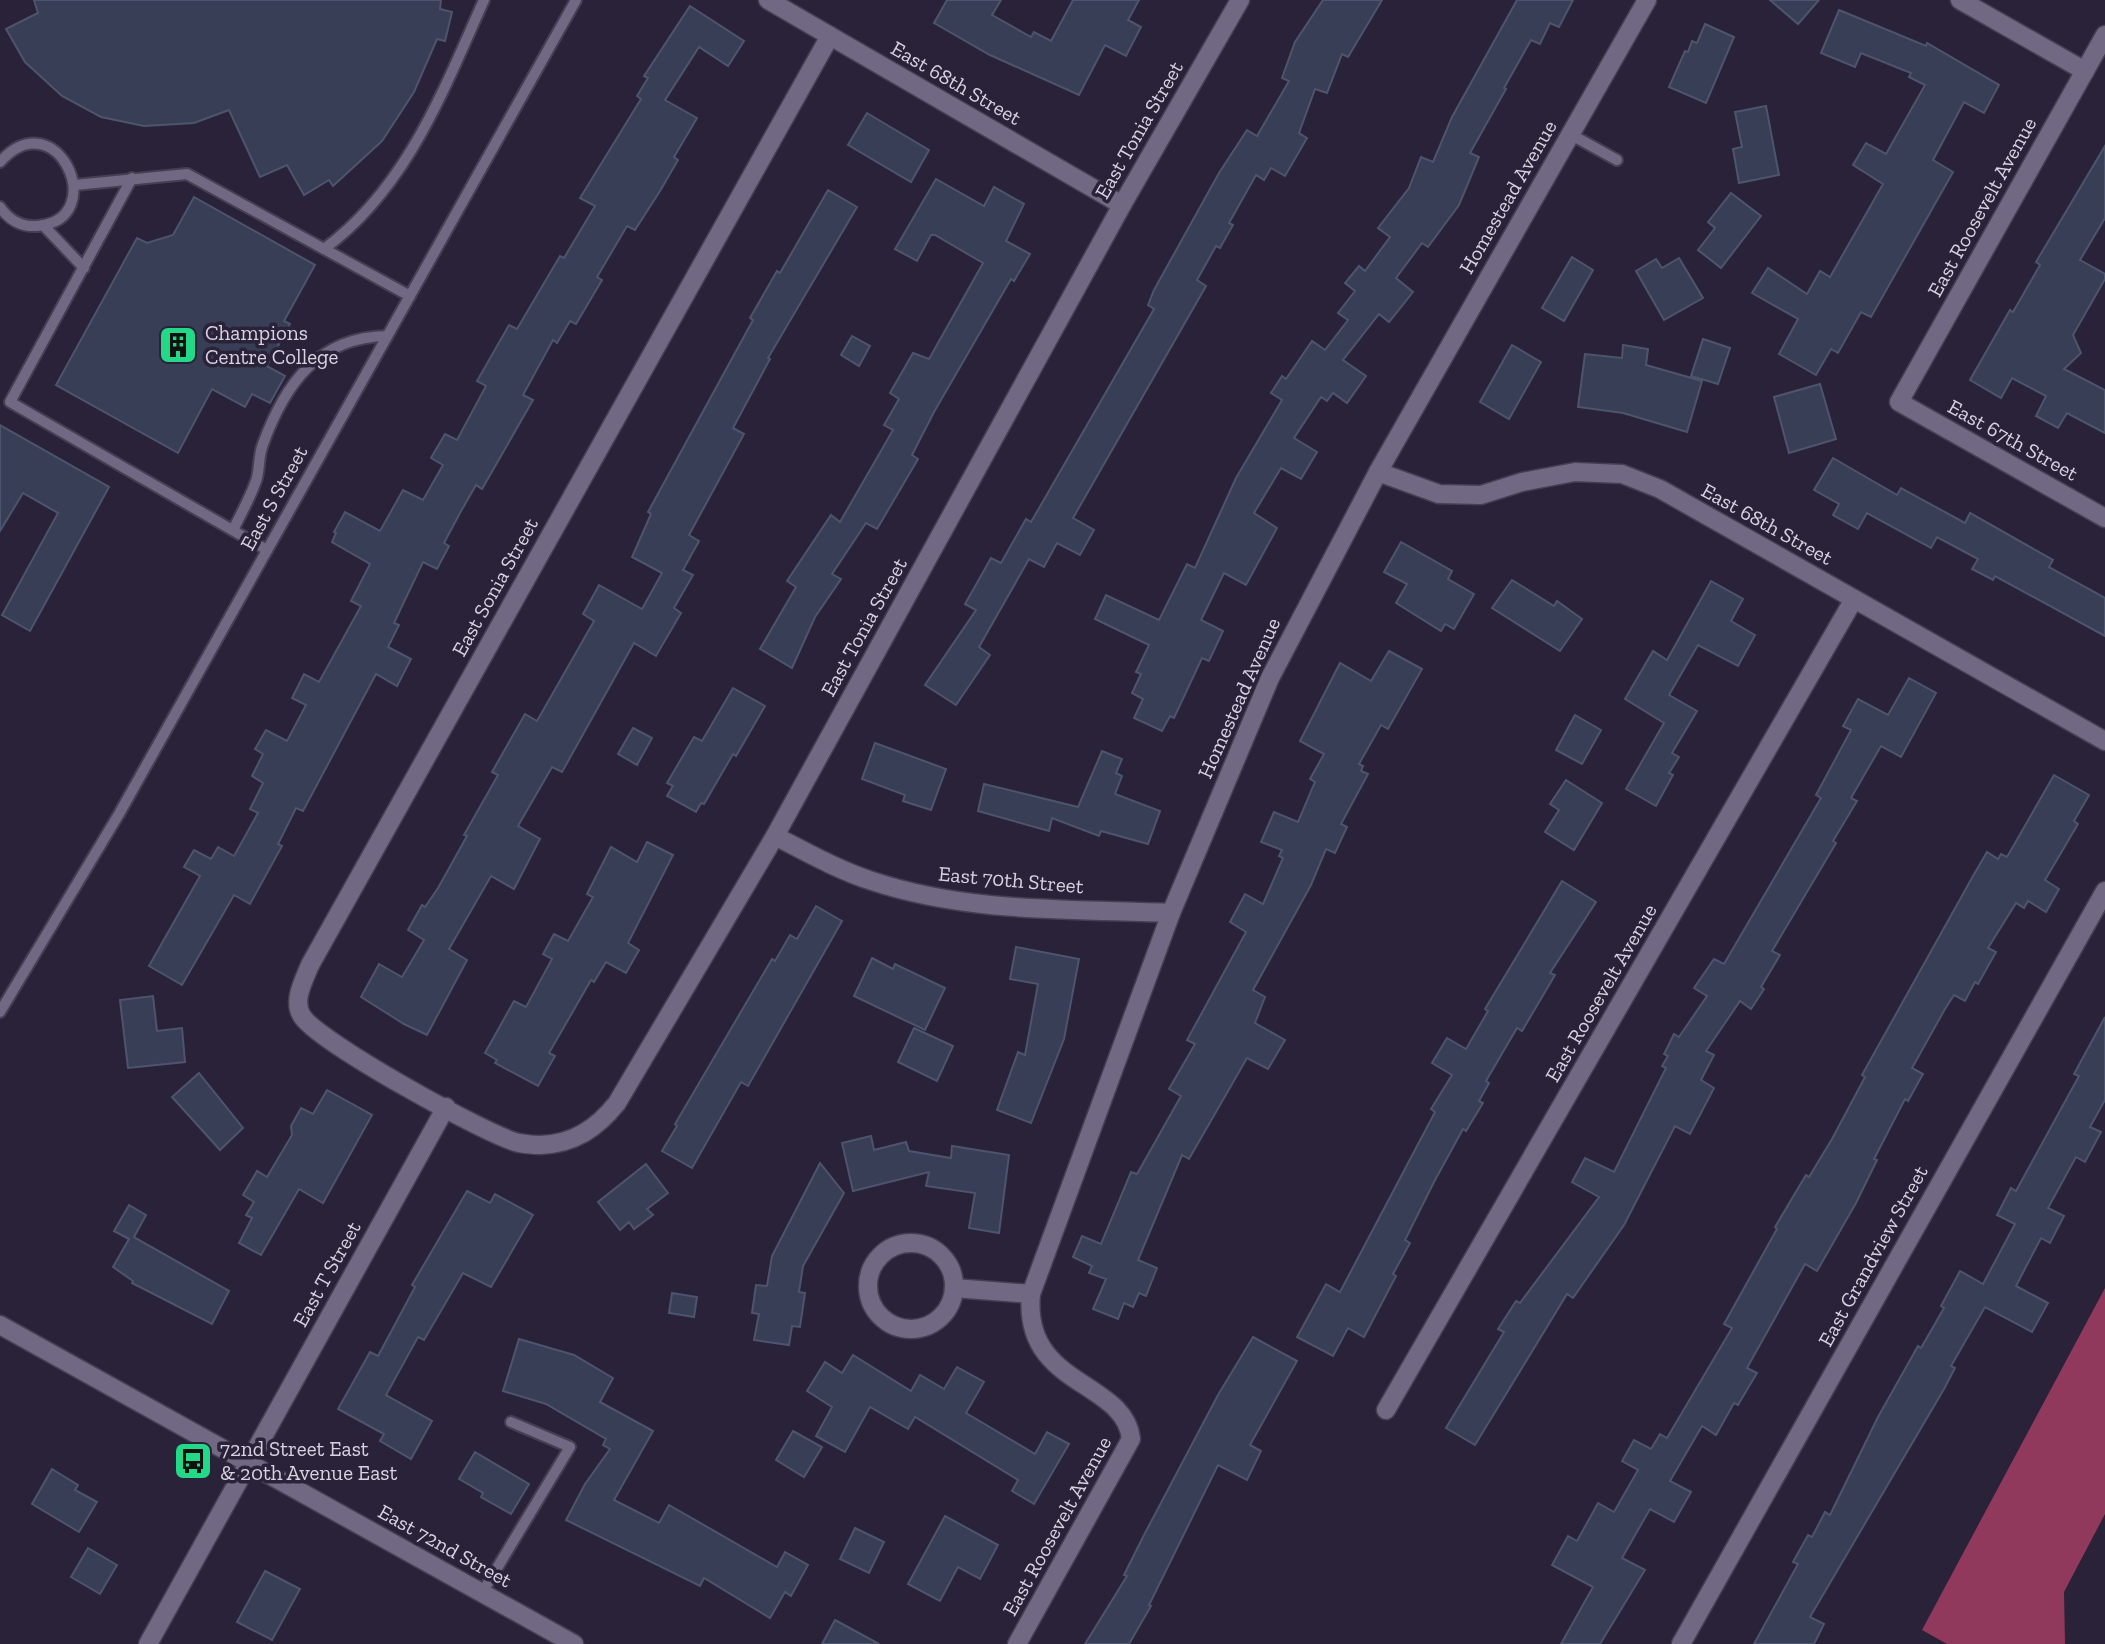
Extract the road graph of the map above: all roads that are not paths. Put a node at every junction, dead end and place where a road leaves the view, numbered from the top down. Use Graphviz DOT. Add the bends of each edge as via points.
graph roads {
  1 [pos="484,0"];
  2 [pos="576,0"];
  3 [pos="768,0"];
  4 [pos="1240,0"];
  5 [pos="1647,0"];
  6 [pos="1960,0"];
  7 [pos="2105,35"];
  8 [pos="830,36"];
  9 [pos="2085,71"];
  10 [pos="1570,134"];
  11 [pos="3,155"];
  12 [pos="1617,160"];
  13 [pos="132,178"];
  14 [pos="75,185"];
  15 [pos="1122,205"];
  16 [pos="0,207"];
  17 [pos="43,225"];
  18 [pos="324,249"];
  19 [pos="83,268"];
  20 [pos="410,296"];
  21 [pos="387,336"];
  22 [pos="5,400"];
  23 [pos="1899,402"];
  24 [pos="1378,472"];
  25 [pos="2105,517"];
  26 [pos="233,530"];
  27 [pos="267,550"];
  28 [pos="1854,599"];
  29 [pos="2105,741"];
  30 [pos="775,836"];
  31 [pos="2105,891"];
  32 [pos="1171,914"];
  33 [pos="0,1012"];
  34 [pos="446,1107"];
  35 [pos="954,1288"];
  36 [pos="1031,1294"];
  37 [pos="0,1325"];
  38 [pos="1386,1410"];
  39 [pos="511,1422"];
  40 [pos="1130,1428"];
  41 [pos="247,1463"];
  42 [pos="482,1593"];
  43 [pos="148,1644"];
  44 [pos="574,1644"];
  45 [pos="1017,1644"];
  46 [pos="1681,1644"];
  1 -- 18 [label="lane" via="430,120 381,198"];
  2 -- 20 [label="lane, East S Street"];
  3 -- 8 [label="street, East 68th Street"];
  4 -- 15 [label="street, East Tonia Street"];
  5 -- 10 [label="street, Homestead Avenue"];
  6 -- 9 [label="street"];
  7 -- 9 [label="street, East Roosevelt Avenue"];
  8 -- 15 [label="street, East 68th Street"];
  8 -- 34 [label="street, East Sonia Street" via="316,953 300,989 302,1017 317,1031 345,1052"];
  9 -- 23 [label="street, East Roosevelt Avenue"];
  10 -- 12 [label="lane"];
  10 -- 24 [label="street, Homestead Avenue"];
  11 -- 14 [label="lane" via="19,147 45,146 66,161"];
  13 -- 14 [label="lane"];
  13 -- 18 [label="lane" via="187,174"];
  13 -- 19 [label="lane"];
  14 -- 17 [label="lane" via="66,210"];
  15 -- 30 [label="street, East Tonia Street"];
  16 -- 17 [label="lane" via="17,222"];
  17 -- 19 [label="lane"];
  18 -- 20 [label="lane"];
  19 -- 22 [label="lane"];
  20 -- 21 [label="lane, East S Street"];
  21 -- 26 [label="lane" via="339,345 304,370 268,430 258,478"];
  21 -- 27 [label="lane, East S Street"];
  22 -- 26 [label="lane"];
  23 -- 25 [label="street, East 67th Street"];
  24 -- 28 [label="street, East 68th Street" via="1450,495 1481,495 1575,472 1622,474 1660,489"];
  24 -- 32 [label="street, Homestead Avenue" via="1270,678"];
  26 -- 27 [label="lane"];
  27 -- 33 [label="lane, East S Street" via="119,814"];
  28 -- 29 [label="street, East 68th Street"];
  28 -- 38 [label="street, East Roosevelt Avenue"];
  30 -- 32 [label="street, East 70th Street" via="870,881 948,900"];
  30 -- 34 [label="street, East Tonia Street" via="601,1123 584,1135 560,1142 518,1143"];
  31 -- 46 [label="street, East Grandview Street"];
  32 -- 36 [label="street, Homestead Avenue"];
  34 -- 41 [label="street, East T Street"];
  35 -- 35 [label="street" via="941,1254 906,1242 875,1261 867,1284 881,1318 903,1329 938,1320 947,1311"];
  35 -- 36 [label="street"];
  36 -- 40 [label="street, Homestead Avenue" via="1029,1317 1035,1338 1048,1357 1123,1416"];
  37 -- 41 [label="street, East 72nd Street"];
  39 -- 42 [label="lane" via="570,1447"];
  40 -- 45 [label="street, East Roosevelt Avenue" via="1126,1451"];
  41 -- 42 [label="street, East 72nd Street"];
  41 -- 43 [label="street, East T Street"];
  42 -- 44 [label="street, East 72nd Street"];
}
